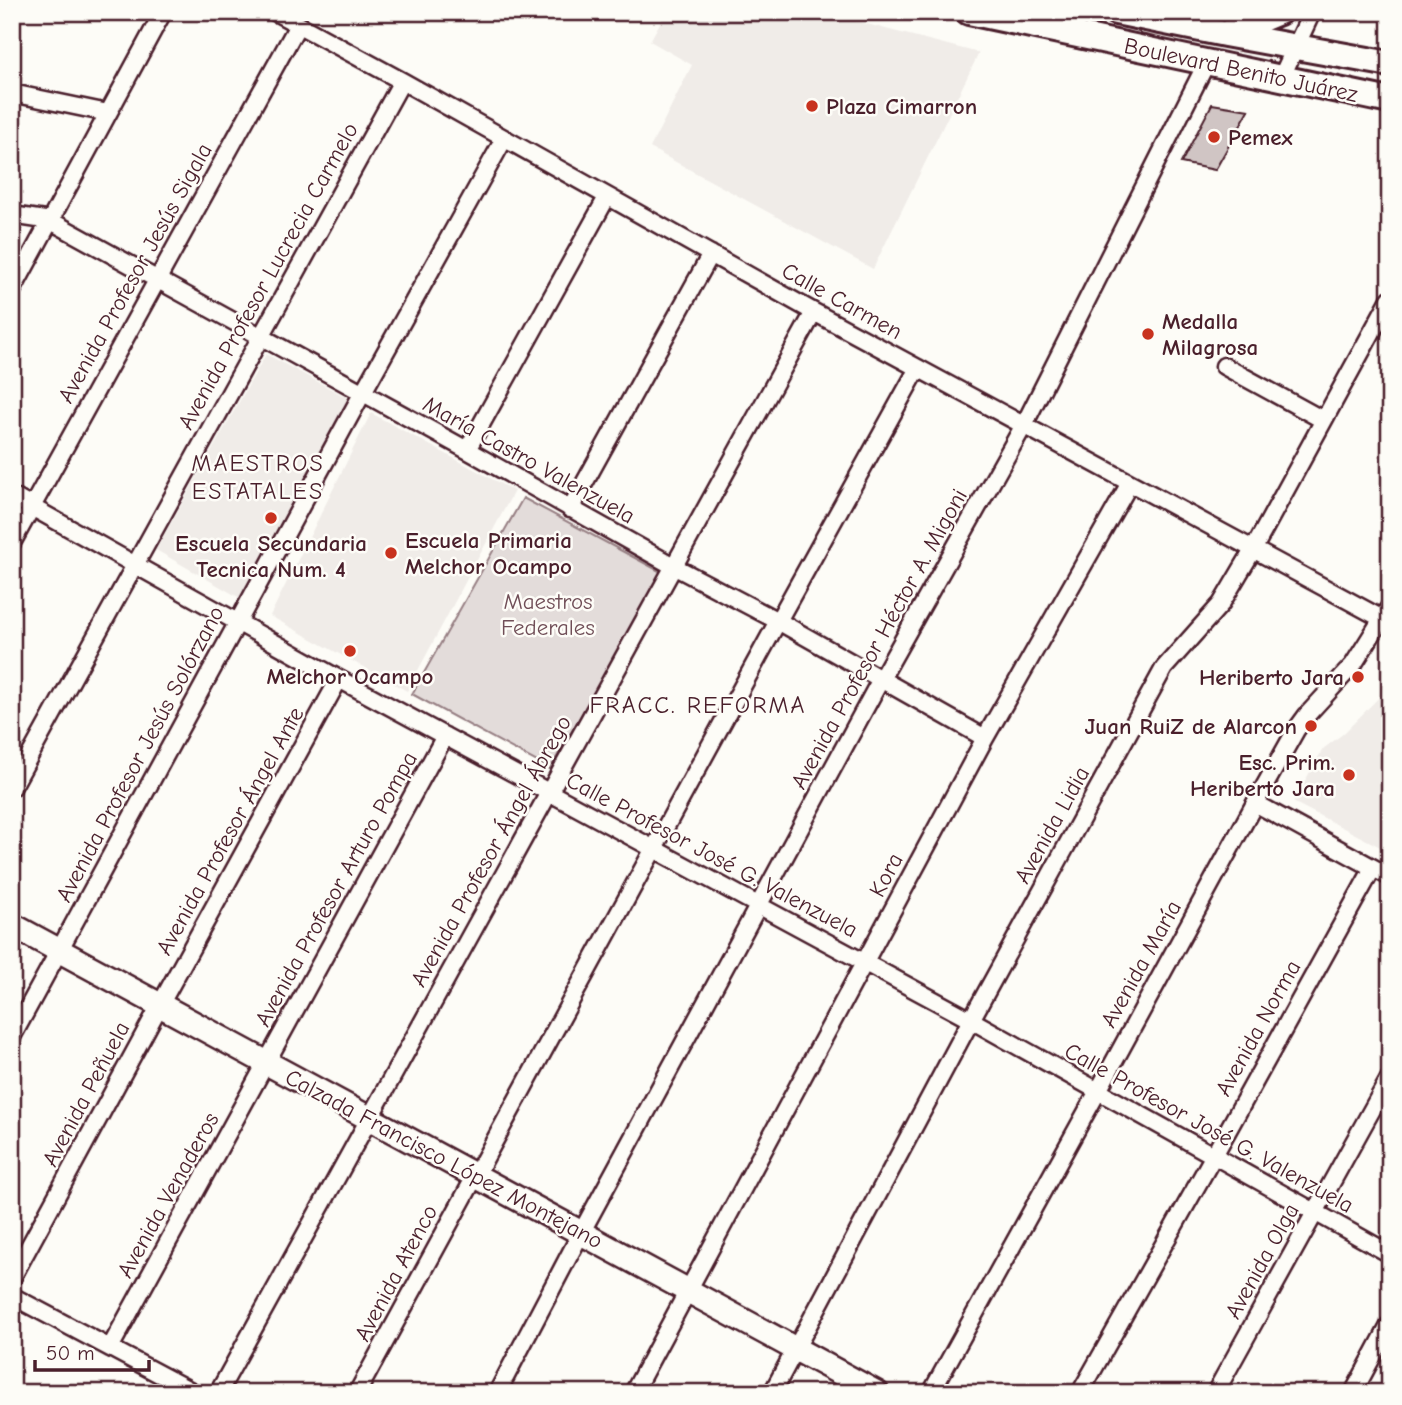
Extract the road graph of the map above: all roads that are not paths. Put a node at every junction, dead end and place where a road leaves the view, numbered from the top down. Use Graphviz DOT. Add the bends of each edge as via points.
graph roads {
  1 [pos="163,12"];
  2 [pos="275,12"];
  3 [pos="969,12"];
  4 [pos="1116,12"];
  5 [pos="1279,12"];
  6 [pos="1312,12"];
  7 [pos="298,25"];
  8 [pos="1225,34"];
  9 [pos="1296,47"];
  10 [pos="1207,62"];
  11 [pos="1390,64"];
  12 [pos="1281,78"];
  13 [pos="402,81"];
  14 [pos="12,93"];
  15 [pos="1390,101"];
  16 [pos="108,113"];
  17 [pos="504,139"];
  18 [pos="607,197"];
  19 [pos="12,215"];
  20 [pos="51,221"];
  21 [pos="711,254"];
  22 [pos="157,279"];
  23 [pos="12,291"];
  24 [pos="1390,299"];
  25 [pos="814,312"];
  26 [pos="261,337"];
  27 [pos="1224,366"];
  28 [pos="918,368"];
  29 [pos="362,394"];
  30 [pos="1323,420"];
  31 [pos="1024,425"];
  32 [pos="467,450"];
  33 [pos="1130,483"];
  34 [pos="12,496"];
  35 [pos="32,507"];
  36 [pos="570,509"];
  37 [pos="12,543"];
  38 [pos="1253,550"];
  39 [pos="135,564"];
  40 [pos="675,567"];
  41 [pos="1387,616"];
  42 [pos="778,621"];
  43 [pos="238,622"];
  44 [pos="340,679"];
  45 [pos="881,679"];
  46 [pos="445,736"];
  47 [pos="985,738"];
  48 [pos="12,788"];
  49 [pos="549,793"];
  50 [pos="1255,803"];
  51 [pos="653,850"];
  52 [pos="1373,868"];
  53 [pos="1390,877"];
  54 [pos="758,906"];
  55 [pos="12,925"];
  56 [pos="60,950"];
  57 [pos="864,963"];
  58 [pos="160,1004"];
  59 [pos="971,1020"];
  60 [pos="12,1037"];
  61 [pos="267,1064"];
  62 [pos="1390,1077"];
  63 [pos="1098,1091"];
  64 [pos="371,1119"];
  65 [pos="1213,1157"];
  66 [pos="475,1175"];
  67 [pos="1314,1213"];
  68 [pos="581,1233"];
  69 [pos="1390,1254"];
  70 [pos="12,1278"];
  71 [pos="688,1291"];
  72 [pos="12,1296"];
  73 [pos="1390,1324"];
  74 [pos="110,1348"];
  75 [pos="796,1349"];
  76 [pos="195,1393"];
  77 [pos="218,1393"];
  78 [pos="357,1393"];
  79 [pos="496,1393"];
  80 [pos="633,1393"];
  81 [pos="772,1393"];
  82 [pos="877,1393"];
  83 [pos="931,1393"];
  84 [pos="1080,1393"];
  85 [pos="1214,1393"];
  86 [pos="1353,1393"];
  1 -- 16 [label="street"];
  2 -- 7 [label="street, Calle Carmen"];
  3 -- 10 [label="main road, Boulevard Benito Juárez"];
  4 -- 8 [label="main road, Boulevard Benito Juárez"];
  5 -- 8 [label="main road"];
  6 -- 9 [label="street"];
  7 -- 13 [label="street, Calle Carmen"];
  7 -- 22 [label="street, Avenida Profesor Jesús Sigala"];
  8 -- 9 [label="main road, Boulevard Benito Juárez"];
  9 -- 11 [label="main road, Boulevard Benito Juárez"];
  9 -- 12 [label="street"];
  10 -- 12 [label="main road, Boulevard Benito Juárez"];
  10 -- 31 [label="street, Avenida Profesor Héctor A. Migoni"];
  12 -- 15 [label="main road, Boulevard Benito Juárez"];
  13 -- 17 [label="street, Calle Carmen"];
  13 -- 26 [label="street, Avenida Profesor Lucrecia Carmelo"];
  14 -- 16 [label="street"];
  16 -- 20 [label="street"];
  17 -- 18 [label="street, Calle Carmen"];
  17 -- 29 [label="street, Avenida Profesor Jesús Solórzano"];
  18 -- 21 [label="street, Calle Carmen"];
  18 -- 32 [label="street"];
  19 -- 20 [label="street, María Castro Valenzuela"];
  20 -- 22 [label="street, María Castro Valenzuela"];
  20 -- 23 [label="street"];
  21 -- 25 [label="street, Calle Carmen"];
  21 -- 36 [label="street"];
  22 -- 26 [label="street, María Castro Valenzuela"];
  22 -- 35 [label="street, Avenida Profesor Jesús Sigala"];
  24 -- 30 [label="street, Avenida Lidia"];
  25 -- 28 [label="street, Calle Carmen"];
  25 -- 40 [label="street, Avenida Profesor Ángel Ábrego"];
  26 -- 29 [label="street, María Castro Valenzuela"];
  26 -- 39 [label="street, Avenida Profesor Lucrecia Carmelo"];
  27 -- 30 [label="street"];
  28 -- 31 [label="street, Calle Carmen"];
  28 -- 42 [label="street, Avenida Atenco"];
  29 -- 32 [label="street, María Castro Valenzuela"];
  29 -- 43 [label="street, Avenida Profesor Jesús Solórzano"];
  30 -- 38 [label="street, Avenida Lidia"];
  31 -- 33 [label="street, Calle Carmen"];
  31 -- 45 [label="street, Avenida Profesor Héctor A. Migoni"];
  32 -- 36 [label="street, María Castro Valenzuela"];
  33 -- 38 [label="street, Calle Carmen"];
  33 -- 47 [label="street, Kora"];
  34 -- 35 [label="street, Calle Profesor José G. Valenzuela"];
  35 -- 37 [label="street, Avenida Profesor Jesús Sigala"];
  35 -- 39 [label="street, Calle Profesor José G. Valenzuela"];
  36 -- 40 [label="street, María Castro Valenzuela"];
  38 -- 41 [label="street, Calle Carmen"];
  38 -- 59 [label="street, Avenida Lidia" via="1221,604 1164,668"];
  39 -- 43 [label="street, Calle Profesor José G. Valenzuela"];
  39 -- 48 [label="street, Avenida Profesor Lucrecia Carmelo"];
  40 -- 42 [label="street, María Castro Valenzuela"];
  40 -- 49 [label="street, Avenida Profesor Ángel Ábrego"];
  41 -- 50 [label="street, Avenida María" via="1353,665 1296,730"];
  42 -- 45 [label="street, María Castro Valenzuela"];
  42 -- 51 [label="street, Avenida Atenco"];
  43 -- 44 [label="street, Calle Profesor José G. Valenzuela"];
  43 -- 56 [label="street, Avenida Profesor Jesús Solórzano"];
  44 -- 46 [label="street, Calle Profesor José G. Valenzuela"];
  44 -- 58 [label="street, Avenida Profesor Ángel Ante"];
  45 -- 47 [label="street, María Castro Valenzuela"];
  45 -- 54 [label="street, Avenida Profesor Héctor A. Migoni"];
  46 -- 49 [label="street, Calle Profesor José G. Valenzuela"];
  46 -- 61 [label="street, Avenida Profesor Arturo Pompa"];
  47 -- 57 [label="street, Kora"];
  49 -- 51 [label="street, Calle Profesor José G. Valenzuela"];
  49 -- 64 [label="street, Avenida Profesor Ángel Ábrego"];
  50 -- 52 [label="street"];
  50 -- 63 [label="street, Avenida María"];
  51 -- 54 [label="street, Calle Profesor José G. Valenzuela"];
  51 -- 66 [label="street, Avenida Atenco"];
  52 -- 53 [label="street"];
  52 -- 65 [label="street, Avenida Norma"];
  54 -- 57 [label="street, Calle Profesor José G. Valenzuela"];
  54 -- 68 [label="street, Avenida Profesor Héctor A. Migoni"];
  55 -- 56 [label="main road, Calzada Francisco López Montejano"];
  56 -- 58 [label="main road, Calzada Francisco López Montejano"];
  56 -- 60 [label="street, Avenida Profesor Jesús Solórzano"];
  57 -- 59 [label="street, Calle Profesor José G. Valenzuela"];
  57 -- 71 [label="street, Kora"];
  58 -- 61 [label="main road, Calzada Francisco López Montejano"];
  58 -- 70 [label="street, Avenida Peñuela"];
  59 -- 63 [label="street, Calle Profesor José G. Valenzuela"];
  59 -- 75 [label="street, Avenida Lidia"];
  61 -- 64 [label="main road, Calzada Francisco López Montejano"];
  61 -- 74 [label="street, Avenida Venaderos"];
  62 -- 67 [label="street, Avenida Olga"];
  63 -- 65 [label="street, Calle Profesor José G. Valenzuela"];
  63 -- 83 [label="street, Avenida María"];
  64 -- 66 [label="main road, Calzada Francisco López Montejano"];
  64 -- 77 [label="street, Avenida Profesor Ángel Ábrego"];
  65 -- 67 [label="street, Calle Profesor José G. Valenzuela"];
  65 -- 84 [label="street, Avenida Norma"];
  66 -- 68 [label="main road, Calzada Francisco López Montejano"];
  66 -- 78 [label="street, Avenida Atenco"];
  67 -- 69 [label="street, Calle Profesor José G. Valenzuela"];
  67 -- 85 [label="street, Avenida Olga"];
  68 -- 71 [label="main road, Calzada Francisco López Montejano"];
  68 -- 79 [label="street, Avenida Profesor Héctor A. Migoni"];
  71 -- 75 [label="main road, Calzada Francisco López Montejano"];
  71 -- 80 [label="street, Kora"];
  72 -- 74 [label="street"];
  73 -- 86 [label="street"];
  74 -- 76 [label="street"];
  75 -- 81 [label="street, Avenida Lidia"];
  75 -- 82 [label="main road, Calzada Francisco López Montejano"];
}
